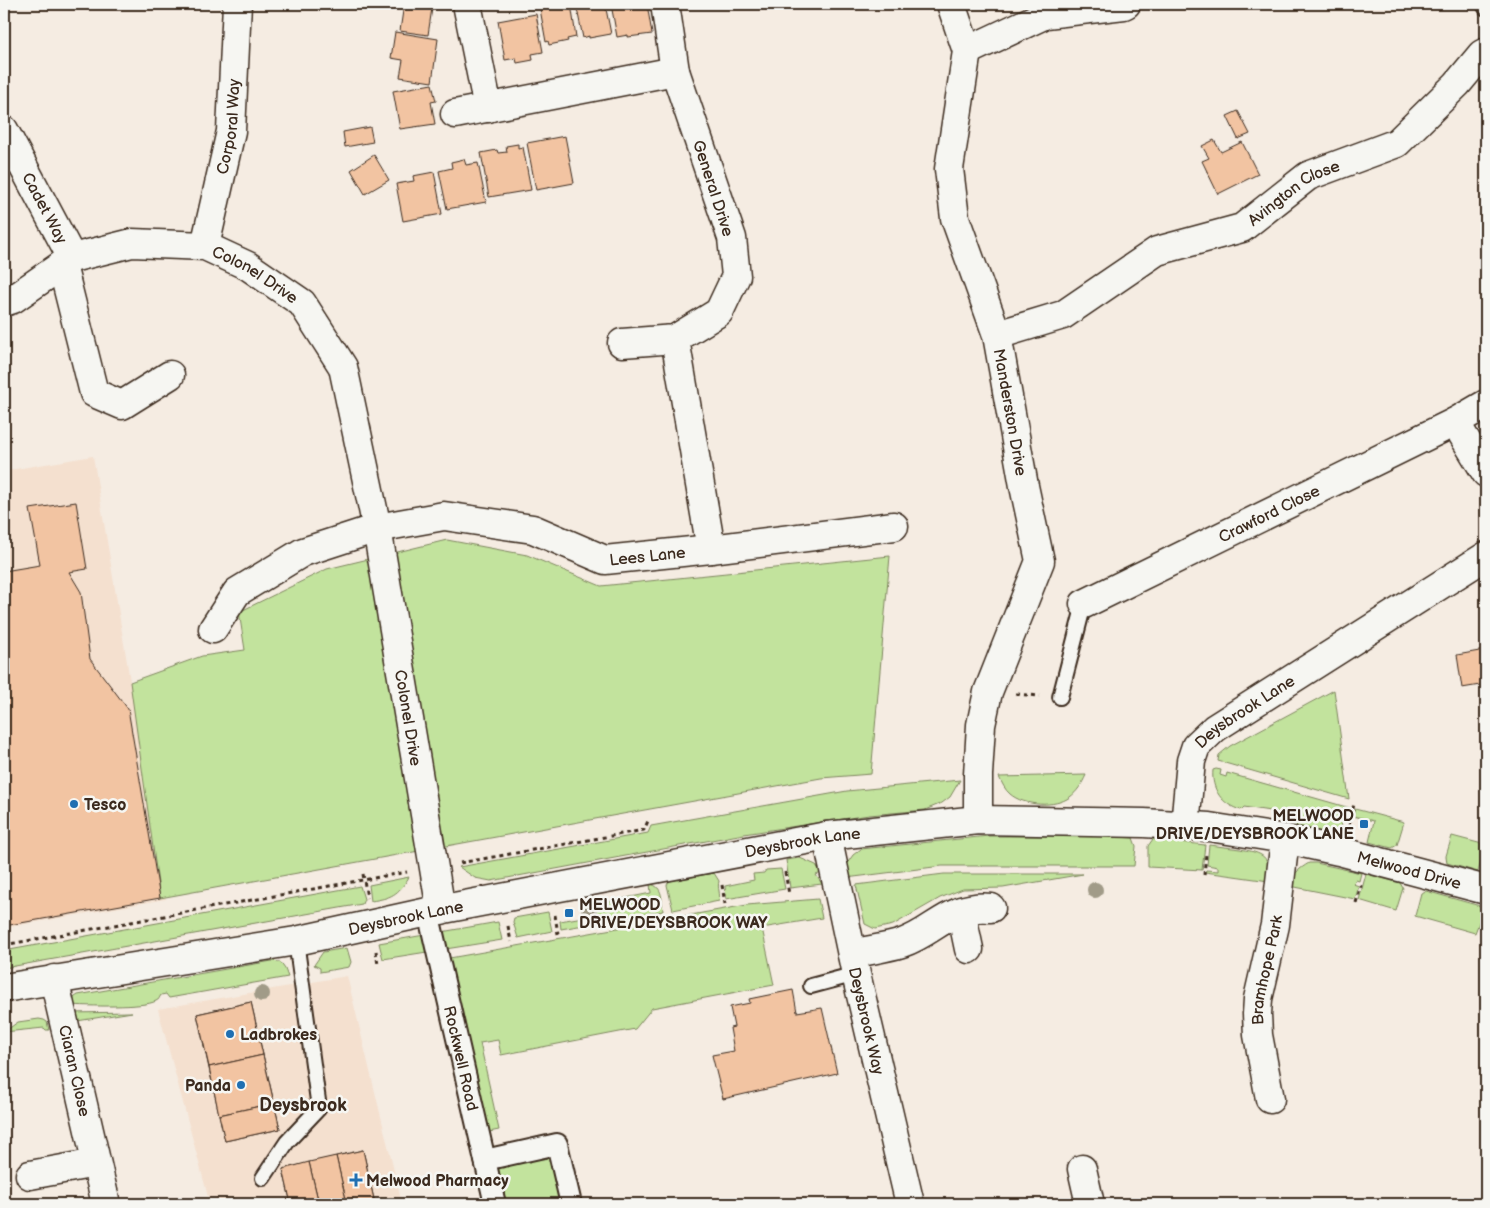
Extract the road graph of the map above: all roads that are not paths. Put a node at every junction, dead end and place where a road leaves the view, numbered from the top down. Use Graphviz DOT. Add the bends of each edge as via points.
graph roads {
  1 [pos="237,4"];
  2 [pos="467,4"];
  3 [pos="665,4"];
  4 [pos="951,4"];
  5 [pos="1126,4"];
  6 [pos="1484,4"];
  7 [pos="1486,8"];
  8 [pos="967,51"];
  9 [pos="1486,52"];
  10 [pos="676,71"];
  11 [pos="488,108"];
  12 [pos="455,114"];
  13 [pos="4,130"];
  14 [pos="205,246"];
  15 [pos="67,262"];
  16 [pos="4,302"];
  17 [pos="997,336"];
  18 [pos="675,339"];
  19 [pos="622,343"];
  20 [pos="170,375"];
  21 [pos="1486,404"];
  22 [pos="1455,422"];
  23 [pos="1486,473"];
  24 [pos="894,526"];
  25 [pos="377,528"];
  26 [pos="711,549"];
  27 [pos="1486,556"];
  28 [pos="1084,604"];
  29 [pos="213,629"];
  30 [pos="1060,697"];
  31 [pos="978,820"];
  32 [pos="1185,826"];
  33 [pos="827,836"];
  34 [pos="1285,839"];
  35 [pos="1486,890"];
  36 [pos="991,908"];
  37 [pos="434,911"];
  38 [pos="961,911"];
  39 [pos="296,941"];
  40 [pos="969,949"];
  41 [pos="854,964"];
  42 [pos="54,979"];
  43 [pos="810,986"];
  44 [pos="4,988"];
  45 [pos="1270,1099"];
  46 [pos="485,1160"];
  47 [pos="96,1162"];
  48 [pos="1082,1169"];
  49 [pos="30,1175"];
  50 [pos="263,1178"];
  51 [pos="106,1204"];
  52 [pos="495,1204"];
  53 [pos="571,1204"];
  54 [pos="910,1204"];
  55 [pos="1090,1204"];
  1 -- 14 [label="street, Corporal Way" via="231,131"];
  2 -- 11 [label="street"];
  3 -- 10 [label="street, General Drive"];
  4 -- 8 [label="street, Manderston Drive"];
  5 -- 8 [label="street" via="1046,14"];
  6 -- 7 [label="lane"];
  8 -- 17 [label="street, Manderston Drive" via="948,169 955,218"];
  9 -- 17 [label="street, Avington Close" via="1397,143 1308,176 1242,228 1157,251 1063,315"];
  10 -- 11 [label="street"];
  10 -- 18 [label="street, General Drive" via="732,238 736,276 719,312"];
  11 -- 12 [label="street"];
  13 -- 15 [label="street, Cadet Way"];
  14 -- 15 [label="street, Colonel Drive" via="132,243"];
  14 -- 25 [label="street, Colonel Drive" via="248,266 302,303 342,367"];
  15 -- 16 [label="street, Colonel Drive"];
  15 -- 20 [label="street" via="94,394 122,406"];
  17 -- 31 [label="street, Manderston Drive" via="1040,561 988,692 981,725"];
  18 -- 19 [label="street, General Drive"];
  18 -- 26 [label="street"];
  21 -- 22 [label="street, Crawford Close"];
  22 -- 23 [label="street"];
  22 -- 28 [label="street, Crawford Close"];
  24 -- 26 [label="street, Lees Lane"];
  25 -- 26 [label="street, Lees Lane" via="444,516 533,528 605,560"];
  25 -- 29 [label="street" via="303,552 246,587 238,592"];
  25 -- 37 [label="street, Colonel Drive" via="434,867"];
  27 -- 32 [label="street, Deysbrook Lane" via="1215,728 1196,746 1191,761"];
  28 -- 30 [label="lane"];
  31 -- 32 [label="street, Deysbrook Lane"];
  31 -- 33 [label="street, Deysbrook Lane"];
  32 -- 34 [label="street, Melwood Drive"];
  33 -- 37 [label="street, Deysbrook Lane"];
  33 -- 41 [label="street, Deysbrook Way"];
  34 -- 35 [label="street, Melwood Drive"];
  34 -- 45 [label="street, Bramhope Park" via="1275,925 1257,1014"];
  36 -- 38 [label="street" via="978,906"];
  37 -- 39 [label="street, Deysbrook Lane"];
  37 -- 46 [label="street, Rockwell Road"];
  38 -- 40 [label="street"];
  38 -- 41 [label="street" via="903,943"];
  39 -- 42 [label="street, Deysbrook Lane"];
  39 -- 50 [label="lane" via="319,1108 287,1142"];
  41 -- 43 [label="lane"];
  41 -- 54 [label="street, Deysbrook Way"];
  42 -- 44 [label="street, Deysbrook Lane"];
  42 -- 47 [label="street, Ciaran Close"];
  46 -- 52 [label="street, Rockwell Road"];
  46 -- 53 [label="street" via="557,1144"];
  47 -- 49 [label="street"];
  47 -- 51 [label="street, Ciaran Close"];
  48 -- 55 [label="street"];
}
